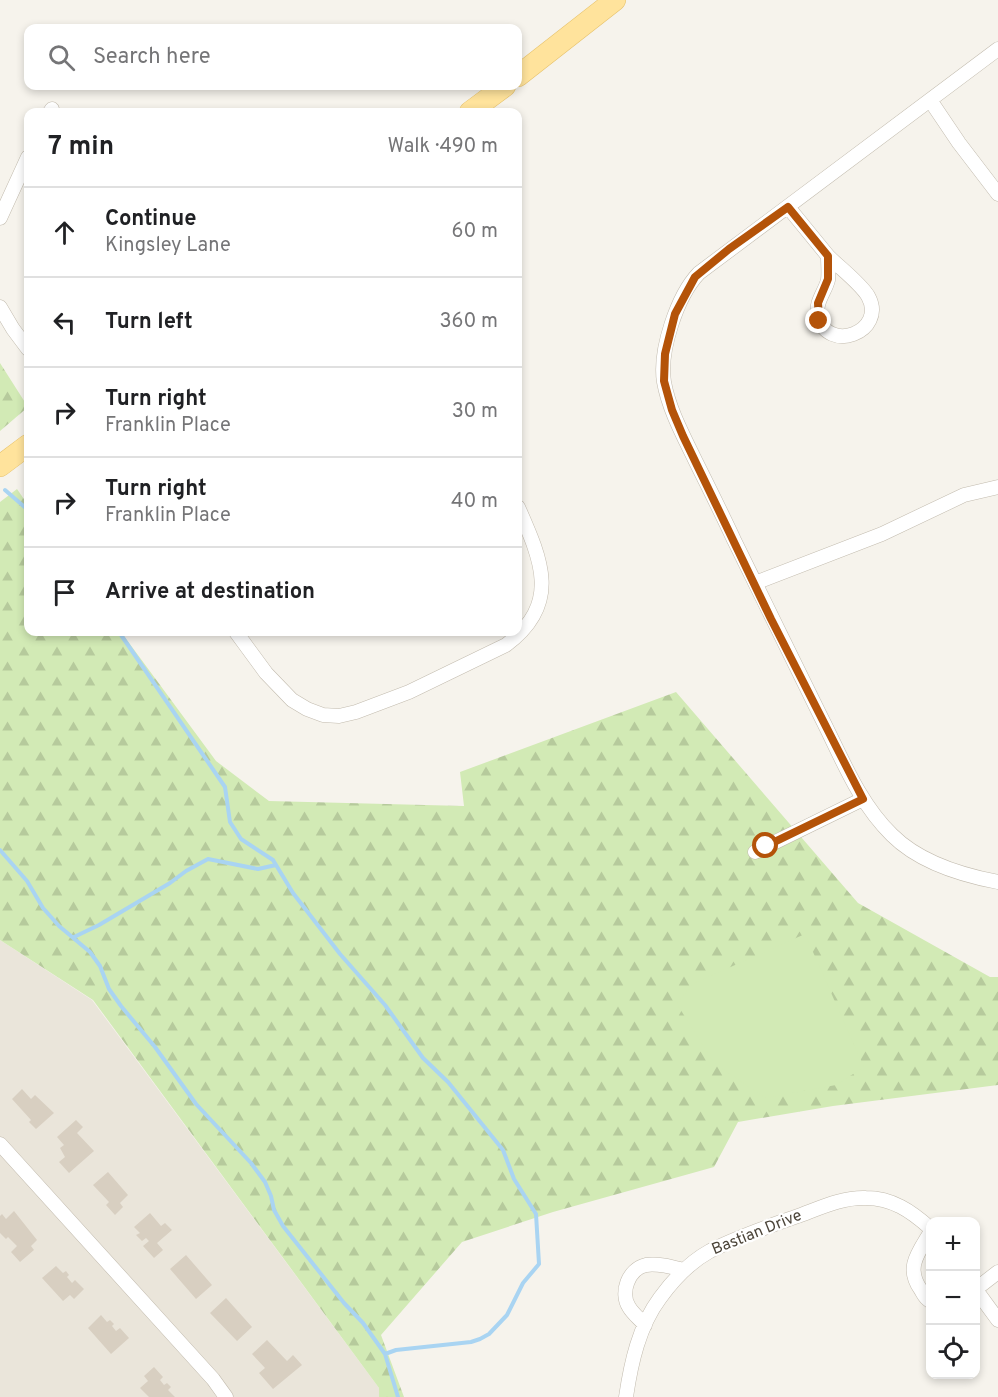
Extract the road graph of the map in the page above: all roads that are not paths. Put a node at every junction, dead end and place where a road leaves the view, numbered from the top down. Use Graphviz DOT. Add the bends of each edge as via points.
graph roads {
  1 [pos="615,0"];
  2 [pos="998,49"];
  3 [pos="522,73"];
  4 [pos="500,90"];
  5 [pos="930,100"];
  6 [pos="475,108"];
  7 [pos="24,166"];
  8 [pos="998,194"];
  9 [pos="788,207"];
  10 [pos="0,218"];
  11 [pos="828,256"];
  12 [pos="0,307"];
  13 [pos="24,344"];
  14 [pos="24,448"];
  15 [pos="0,466"];
  16 [pos="998,487"];
  17 [pos="522,516"];
  18 [pos="755,583"];
  19 [pos="522,631"];
  20 [pos="239,636"];
  21 [pos="518,636"];
  22 [pos="863,799"];
  23 [pos="755,852"];
  24 [pos="998,882"];
  25 [pos="0,1144"];
  26 [pos="926,1224"];
  27 [pos="926,1240"];
  28 [pos="684,1270"];
  29 [pos="998,1272"];
  30 [pos="980,1286"];
  31 [pos="980,1297"];
  32 [pos="926,1299"];
  33 [pos="998,1320"];
  34 [pos="645,1324"];
  35 [pos="226,1397"];
  36 [pos="626,1397"];
  1 -- 3 [label="main road"];
  2 -- 5 [label="street"];
  4 -- 6 [label="main road"];
  5 -- 8 [label="street"];
  5 -- 9 [label="street"];
  7 -- 10 [label="street"];
  9 -- 11 [label="street"];
  9 -- 18 [label="street" via="695,277 677,307 665,354 664,381 672,410"];
  11 -- 11 [label="street" via="828,279 818,303 819,321 839,336 857,334 869,321 871,303"];
  12 -- 13 [label="street"];
  14 -- 15 [label="main road"];
  16 -- 18 [label="street" via="964,495 882,534"];
  17 -- 19 [label="street" via="541,566 541,598"];
  18 -- 22 [label="street"];
  20 -- 21 [label="street" via="279,688 307,709 339,716 409,692"];
  22 -- 23 [label="street"];
  22 -- 24 [label="street" via="893,837 924,858 957,872"];
  25 -- 35 [label="street"];
  26 -- 28 [label="street, Bastian Drive" via="911,1211 882,1199 830,1203 709,1252"];
  27 -- 32 [label="street" via="915,1258 914,1270 914,1281"];
  28 -- 34 [label="street, Bastian Drive" via="658,1300"];
  28 -- 34 [label="street" via="645,1265 630,1277 627,1303"];
  29 -- 30 [label="street"];
  31 -- 33 [label="street"];
  34 -- 36 [label="street, Bastian Drive"];
}
